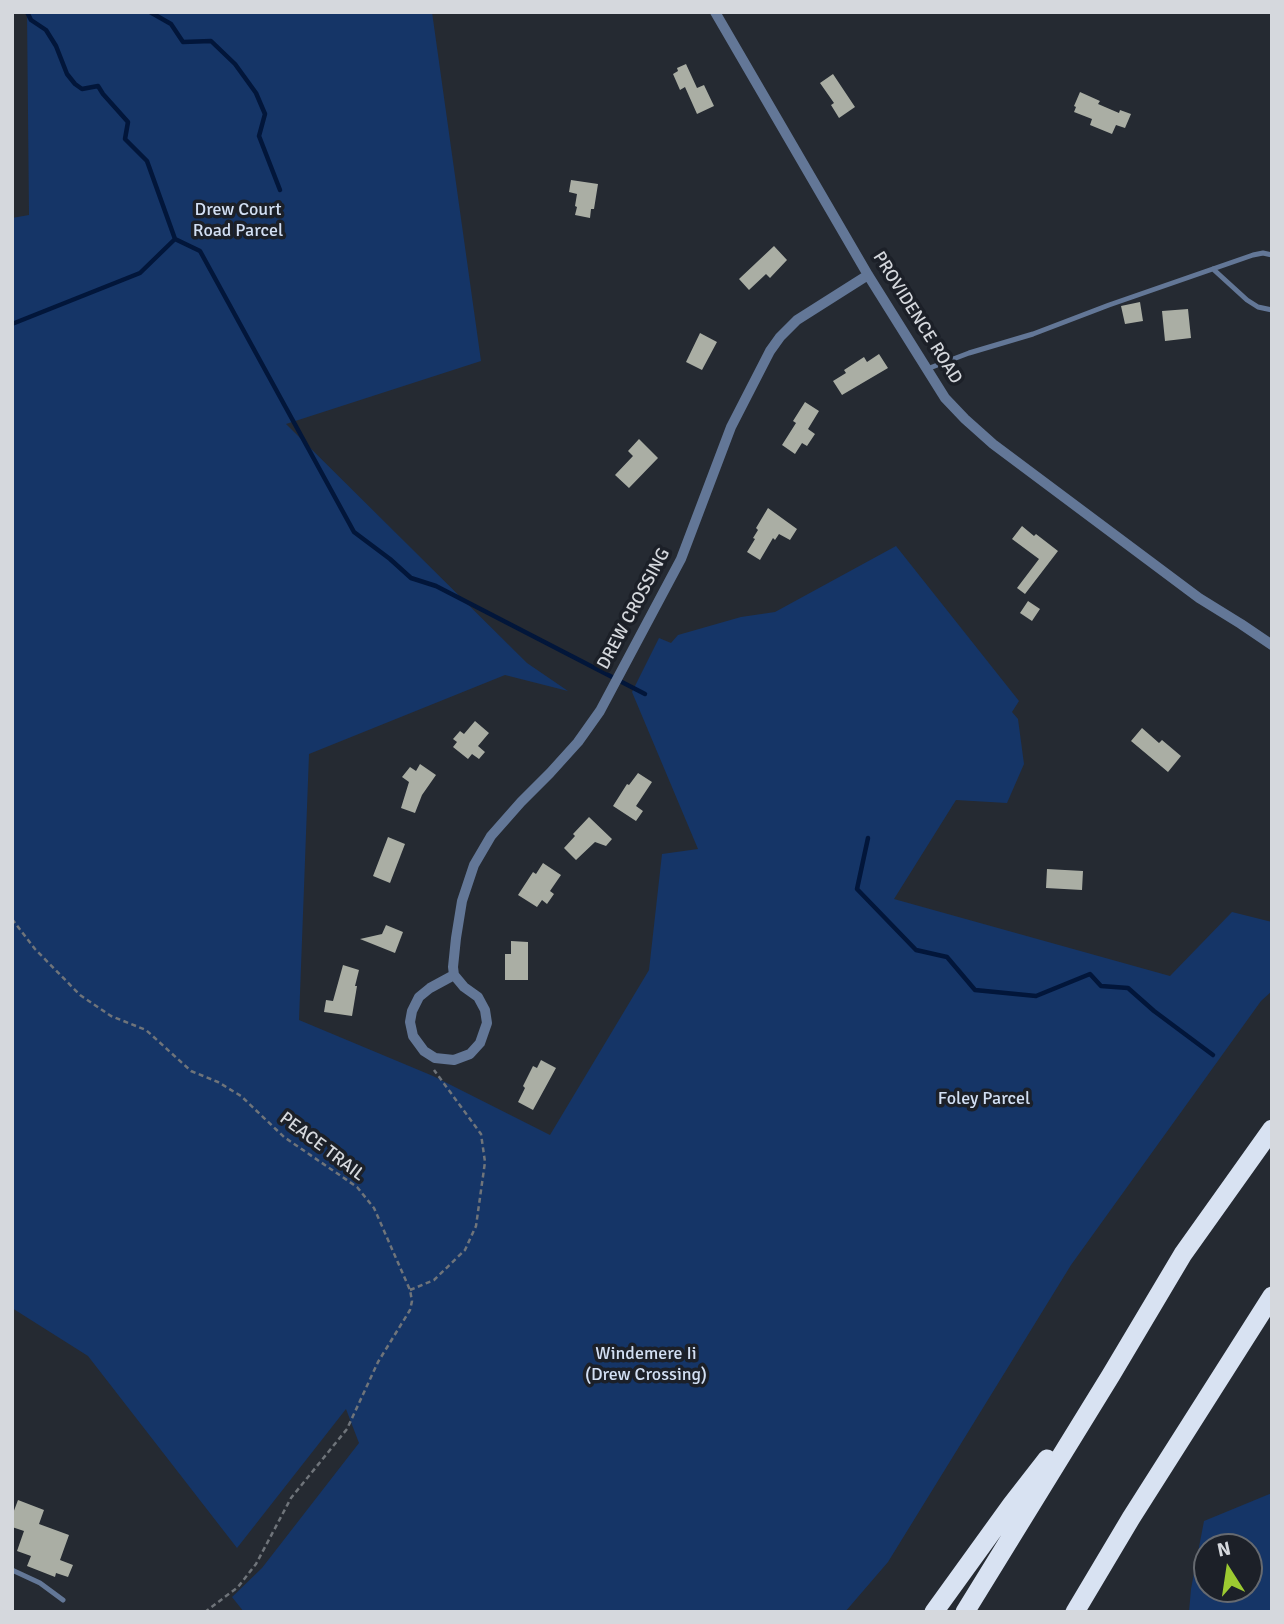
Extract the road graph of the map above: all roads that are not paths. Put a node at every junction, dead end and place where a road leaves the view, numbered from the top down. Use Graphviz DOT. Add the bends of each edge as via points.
graph roads {
  1 [pos="715,12"];
  2 [pos="1272,255"];
  3 [pos="1213,269"];
  4 [pos="868,275"];
  5 [pos="1272,310"];
  6 [pos="927,369"];
  7 [pos="1272,645"];
  8 [pos="454,975"];
  9 [pos="1272,1129"];
  10 [pos="1272,1296"];
  11 [pos="1111,1375"];
  12 [pos="12,1570"];
  13 [pos="63,1600"];
  14 [pos="934,1612"];
  15 [pos="965,1612"];
  16 [pos="1075,1612"];
  1 -- 4 [label="street, PROVIDENCE ROAD"];
  2 -- 3 [label="lane" via="1253,255"];
  3 -- 5 [label="lane" via="1247,300"];
  3 -- 6 [label="lane"];
  4 -- 6 [label="street, PROVIDENCE ROAD"];
  4 -- 8 [label="street, DREW CROSSING" via="797,320 770,351 731,427 681,559 600,711 578,742 491,836 474,865 456,938"];
  6 -- 7 [label="street, PROVIDENCE ROAD" via="945,398 993,444 1199,598"];
  8 -- 8 [label="street" via="478,997 487,1023 470,1054 454,1060 435,1058 412,1036 412,1011 419,997"];
  9 -- 11 [label="highway" via="1184,1254"];
  10 -- 16 [label="highway"];
  11 -- 14 [label="highway"];
  11 -- 15 [label="highway"];
  12 -- 13 [label="lane"];
}
